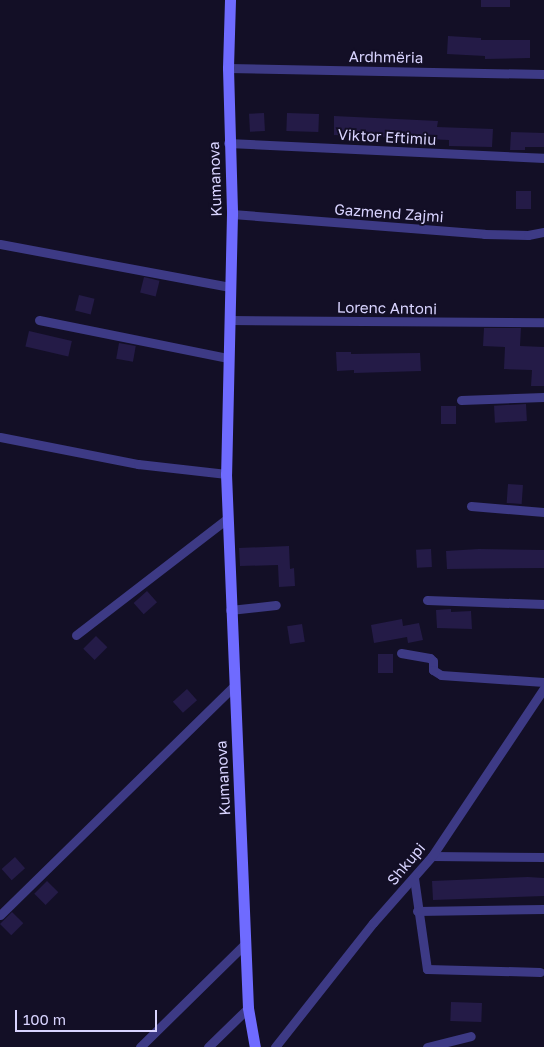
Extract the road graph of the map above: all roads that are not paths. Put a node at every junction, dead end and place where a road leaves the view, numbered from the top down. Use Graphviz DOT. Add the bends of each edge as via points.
graph roads {
  1 [pos="230,0"];
  2 [pos="228,68"];
  3 [pos="544,74"];
  4 [pos="228,143"];
  5 [pos="544,158"];
  6 [pos="232,214"];
  7 [pos="544,232"];
  8 [pos="0,244"];
  9 [pos="230,287"];
  10 [pos="40,320"];
  11 [pos="230,320"];
  12 [pos="544,322"];
  13 [pos="228,358"];
  14 [pos="544,397"];
  15 [pos="461,400"];
  16 [pos="0,437"];
  17 [pos="226,474"];
  18 [pos="471,506"];
  19 [pos="544,512"];
  20 [pos="228,518"];
  21 [pos="427,600"];
  22 [pos="544,604"];
  23 [pos="276,605"];
  24 [pos="230,610"];
  25 [pos="76,635"];
  26 [pos="401,653"];
  27 [pos="544,682"];
  28 [pos="234,686"];
  29 [pos="544,688"];
  30 [pos="432,856"];
  31 [pos="544,857"];
  32 [pos="414,878"];
  33 [pos="544,909"];
  34 [pos="417,911"];
  35 [pos="0,915"];
  36 [pos="246,944"];
  37 [pos="540,972"];
  38 [pos="248,1008"];
  39 [pos="471,1036"];
  40 [pos="140,1047"];
  41 [pos="208,1047"];
  42 [pos="256,1047"];
  43 [pos="275,1047"];
  44 [pos="427,1047"];
  1 -- 2 [label="main road, Kumanova"];
  2 -- 3 [label="street, Ardhmëria"];
  2 -- 4 [label="main road, Kumanova"];
  4 -- 5 [label="street, Viktor Eftimiu"];
  4 -- 6 [label="main road, Kumanova"];
  6 -- 7 [label="street, Gazmend Zajmi" via="484,234"];
  6 -- 9 [label="main road, Kumanova"];
  8 -- 9 [label="street"];
  9 -- 11 [label="main road, Kumanova"];
  10 -- 13 [label="street"];
  11 -- 12 [label="street, Lorenc Antoni"];
  11 -- 13 [label="main road, Kumanova"];
  13 -- 17 [label="main road, Kumanova"];
  14 -- 15 [label="street"];
  16 -- 17 [label="street" via="138,464"];
  17 -- 20 [label="main road, Kumanova"];
  18 -- 19 [label="street"];
  20 -- 24 [label="main road, Kumanova"];
  20 -- 25 [label="street"];
  21 -- 22 [label="street"];
  23 -- 24 [label="street"];
  24 -- 28 [label="main road, Kumanova"];
  26 -- 27 [label="street" via="430,658 433,670 441,675"];
  28 -- 35 [label="street"];
  28 -- 36 [label="main road, Kumanova"];
  29 -- 30 [label="street, Shkupi"];
  30 -- 31 [label="street"];
  30 -- 32 [label="street, Shkupi"];
  32 -- 34 [label="street"];
  32 -- 43 [label="street, Shkupi" via="373,922"];
  33 -- 34 [label="street"];
  34 -- 37 [label="street" via="427,969"];
  36 -- 38 [label="main road, Kumanova"];
  36 -- 40 [label="street"];
  38 -- 41 [label="street"];
  38 -- 42 [label="main road, Kumanova"];
  39 -- 44 [label="street"];
}
